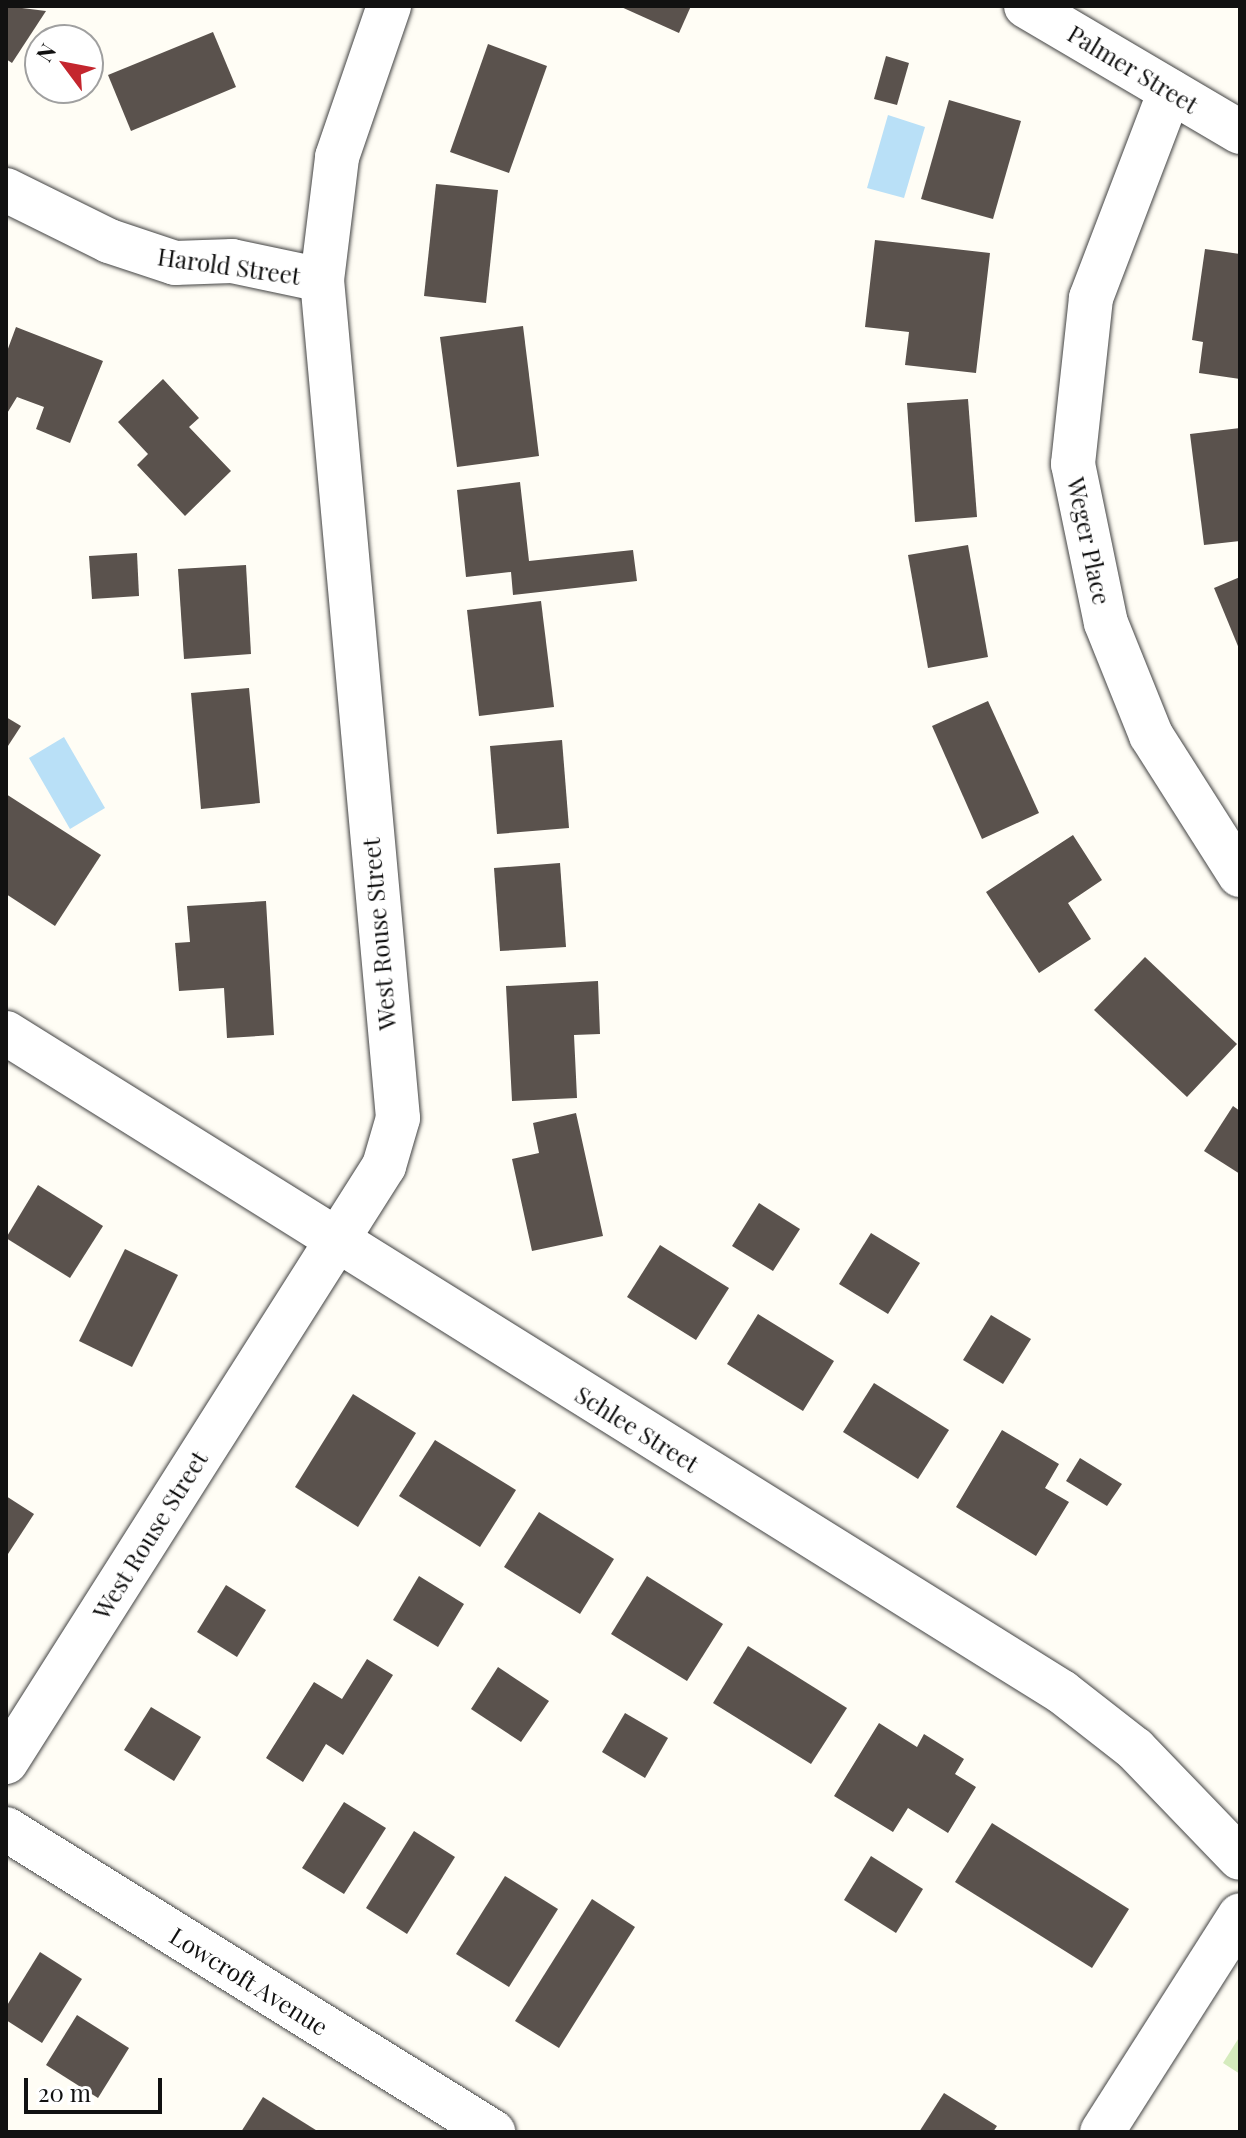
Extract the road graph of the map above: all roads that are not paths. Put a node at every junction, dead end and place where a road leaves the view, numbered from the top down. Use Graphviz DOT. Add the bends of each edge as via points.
graph roads {
  1 [pos="389,6"];
  2 [pos="1026,6"];
  3 [pos="1170,91"];
  4 [pos="1240,132"];
  5 [pos="6,190"];
  6 [pos="322,280"];
  7 [pos="1240,875"];
  8 [pos="6,1033"];
  9 [pos="336,1242"];
  10 [pos="6,1762"];
  11 [pos="6,1829"];
  12 [pos="1240,1858"];
  13 [pos="1240,1915"];
  14 [pos="493,2132"];
  15 [pos="1102,2132"];
  1 -- 6 [label="street, West Rouse Street" via="337,157"];
  2 -- 3 [label="street, Palmer Street"];
  3 -- 4 [label="street, Palmer Street"];
  3 -- 7 [label="street, Weger Place" via="1091,298 1073,464 1106,623 1151,735"];
  5 -- 6 [label="street, Harold Street" via="109,241 175,263 232,261"];
  6 -- 9 [label="street, West Rouse Street" via="398,1118 384,1166"];
  8 -- 9 [label="street, Schlee Street"];
  9 -- 10 [label="street, West Rouse Street"];
  9 -- 12 [label="street, Schlee Street" via="1062,1692 1135,1749"];
  11 -- 14 [label="street, Lowcroft Avenue"];
  13 -- 15 [label="street"];
}
